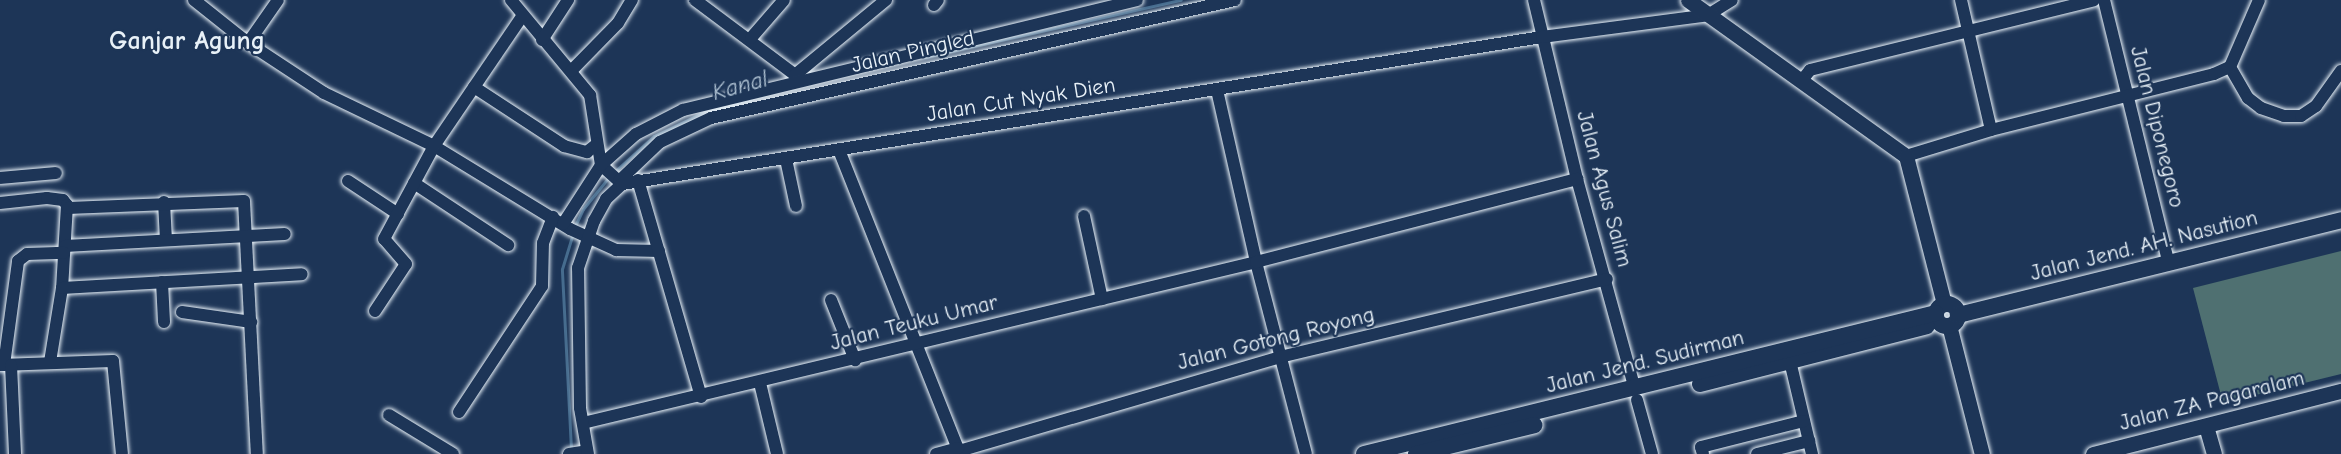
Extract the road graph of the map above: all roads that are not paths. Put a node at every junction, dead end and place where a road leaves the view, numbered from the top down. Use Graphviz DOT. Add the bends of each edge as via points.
graph roads {
  1 [pos="194,0"];
  2 [pos="278,0"];
  3 [pos="511,0"];
  4 [pos="568,0"];
  5 [pos="632,0"];
  6 [pos="696,0"];
  7 [pos="784,0"];
  8 [pos="886,0"];
  9 [pos="1137,0"];
  10 [pos="1235,0"];
  11 [pos="1534,0"];
  12 [pos="1688,0"];
  13 [pos="1732,0"];
  14 [pos="1961,0"];
  15 [pos="2094,0"];
  16 [pos="2104,0"];
  17 [pos="2259,0"];
  18 [pos="1112,3"];
  19 [pos="523,15"];
  20 [pos="1708,15"];
  21 [pos="1968,30"];
  22 [pos="1542,37"];
  23 [pos="751,38"];
  24 [pos="542,40"];
  25 [pos="248,43"];
  26 [pos="2230,67"];
  27 [pos="571,71"];
  28 [pos="2341,71"];
  29 [pos="799,77"];
  30 [pos="1803,79"];
  31 [pos="474,87"];
  32 [pos="1217,90"];
  33 [pos="2127,96"];
  34 [pos="1991,130"];
  35 [pos="597,144"];
  36 [pos="434,146"];
  37 [pos="839,150"];
  38 [pos="1906,156"];
  39 [pos="786,159"];
  40 [pos="602,166"];
  41 [pos="56,173"];
  42 [pos="0,178"];
  43 [pos="1577,179"];
  44 [pos="638,180"];
  45 [pos="348,181"];
  46 [pos="619,181"];
  47 [pos="414,183"];
  48 [pos="164,202"];
  49 [pos="0,203"];
  50 [pos="796,206"];
  51 [pos="68,208"];
  52 [pos="398,214"];
  53 [pos="1084,216"];
  54 [pos="2341,220"];
  55 [pos="562,224"];
  56 [pos="285,234"];
  57 [pos="585,236"];
  58 [pos="246,237"];
  59 [pos="166,240"];
  60 [pos="508,244"];
  61 [pos="65,250"];
  62 [pos="659,251"];
  63 [pos="1256,262"];
  64 [pos="2169,264"];
  65 [pos="302,274"];
  66 [pos="248,277"];
  67 [pos="1606,279"];
  68 [pos="162,282"];
  69 [pos="62,288"];
  70 [pos="1102,299"];
  71 [pos="831,300"];
  72 [pos="375,311"];
  73 [pos="182,312"];
  74 [pos="1945,316"];
  75 [pos="164,322"];
  76 [pos="251,322"];
  77 [pos="914,345"];
  78 [pos="1280,357"];
  79 [pos="855,360"];
  80 [pos="1790,361"];
  81 [pos="50,362"];
  82 [pos="5,365"];
  83 [pos="760,383"];
  84 [pos="2341,391"];
  85 [pos="1636,394"];
  86 [pos="701,397"];
  87 [pos="459,412"];
  88 [pos="389,415"];
  89 [pos="1804,422"];
  90 [pos="583,423"];
  91 [pos="2206,426"];
  92 [pos="1450,440"];
  93 [pos="1809,441"];
  94 [pos="959,451"];
  95 [pos="586,452"];
  96 [pos="15,454"];
  97 [pos="122,454"];
  98 [pos="257,454"];
  99 [pos="453,454"];
  100 [pos="570,454"];
  101 [pos="777,454"];
  102 [pos="936,454"];
  103 [pos="1306,454"];
  104 [pos="1364,454"];
  105 [pos="1416,454"];
  106 [pos="1652,454"];
  107 [pos="1703,454"];
  108 [pos="1757,454"];
  109 [pos="1812,454"];
  110 [pos="1982,454"];
  111 [pos="2093,454"];
  112 [pos="2214,454"];
  1 -- 25 [label="street"];
  2 -- 25 [label="street"];
  3 -- 19 [label="street"];
  4 -- 24 [label="street"];
  5 -- 27 [label="street" via="618,23"];
  6 -- 23 [label="street"];
  7 -- 23 [label="street"];
  8 -- 29 [label="street"];
  9 -- 18 [label="street"];
  10 -- 46 [label="street, Jalan Pingled" via="711,118 660,142"];
  11 -- 22 [label="street, Jalan Agus Salim"];
  12 -- 20 [label="main road"];
  13 -- 20 [label="street"];
  14 -- 21 [label="street"];
  15 -- 21 [label="street"];
  16 -- 33 [label="street, Jalan Diponegoro"];
  17 -- 26 [label="street"];
  18 -- 29 [label="street"];
  19 -- 24 [label="street"];
  19 -- 31 [label="street"];
  20 -- 22 [label="street, Jalan Cut Nyak Dien"];
  20 -- 30 [label="main road"];
  21 -- 30 [label="street" via="1810,70"];
  21 -- 34 [label="street"];
  22 -- 32 [label="street, Jalan Cut Nyak Dien"];
  22 -- 43 [label="street, Jalan Agus Salim"];
  23 -- 29 [label="street"];
  24 -- 27 [label="street"];
  25 -- 36 [label="street" via="324,93"];
  26 -- 28 [label="street" via="2248,98 2261,108 2284,116 2301,116 2316,106"];
  26 -- 33 [label="street"];
  27 -- 35 [label="street" via="590,95"];
  29 -- 40 [label="street" via="682,110 636,134"];
  30 -- 38 [label="main road"];
  31 -- 35 [label="street" via="564,146 587,152"];
  31 -- 36 [label="street"];
  32 -- 37 [label="street, Jalan Cut Nyak Dien"];
  32 -- 63 [label="street"];
  33 -- 34 [label="street"];
  33 -- 64 [label="street, Jalan Diponegoro"];
  34 -- 38 [label="street"];
  35 -- 40 [label="street"];
  36 -- 47 [label="street"];
  36 -- 55 [label="street"];
  37 -- 39 [label="street, Jalan Cut Nyak Dien"];
  37 -- 77 [label="street"];
  38 -- 74 [label="main road"];
  39 -- 44 [label="street, Jalan Cut Nyak Dien"];
  39 -- 50 [label="street"];
  40 -- 46 [label="street"];
  40 -- 55 [label="street"];
  41 -- 42 [label="street"];
  43 -- 63 [label="street, Jalan Teuku Umar"];
  43 -- 67 [label="street, Jalan Agus Salim"];
  44 -- 46 [label="street, Jalan Cut Nyak Dien"];
  44 -- 62 [label="street"];
  45 -- 52 [label="street"];
  46 -- 57 [label="street"];
  47 -- 52 [label="street"];
  47 -- 60 [label="street"];
  48 -- 51 [label="street"];
  48 -- 58 [label="street" via="242,199"];
  48 -- 59 [label="street"];
  49 -- 51 [label="street" via="56,198"];
  51 -- 61 [label="street"];
  52 -- 72 [label="street" via="384,241 406,264"];
  53 -- 70 [label="street"];
  54 -- 64 [label="highway, Jalan Jend. AH. Nasution"];
  55 -- 57 [label="street"];
  55 -- 87 [label="street" via="543,243 542,286"];
  56 -- 58 [label="street"];
  57 -- 62 [label="street" via="616,250"];
  57 -- 90 [label="street" via="577,277"];
  58 -- 59 [label="street"];
  58 -- 66 [label="street"];
  59 -- 61 [label="street"];
  61 -- 69 [label="street"];
  61 -- 82 [label="street" via="27,254 18,261"];
  62 -- 86 [label="street"];
  63 -- 70 [label="street, Jalan Teuku Umar"];
  63 -- 78 [label="street"];
  64 -- 74 [label="highway, Jalan Jend. AH. Nasution"];
  65 -- 66 [label="street"];
  66 -- 68 [label="street"];
  66 -- 76 [label="street"];
  67 -- 78 [label="street, Jalan Gotong Royong"];
  67 -- 85 [label="street, Jalan Agus Salim"];
  68 -- 69 [label="street"];
  68 -- 75 [label="street"];
  69 -- 81 [label="street"];
  70 -- 77 [label="street, Jalan Teuku Umar"];
  71 -- 79 [label="street"];
  73 -- 76 [label="street"];
  74 -- 80 [label="highway, Jalan Jend. Sudirman"];
  74 -- 85 [label="highway, Jalan Jend. Sudirman"];
  74 -- 110 [label="main road"];
  76 -- 98 [label="street"];
  77 -- 79 [label="street, Jalan Teuku Umar"];
  77 -- 94 [label="street"];
  78 -- 94 [label="street, Jalan Gotong Royong"];
  78 -- 103 [label="street"];
  79 -- 83 [label="street, Jalan Teuku Umar"];
  80 -- 85 [label="highway, Jalan Jend. Sudirman"];
  80 -- 89 [label="street"];
  81 -- 82 [label="street"];
  81 -- 97 [label="street" via="115,363"];
  82 -- 96 [label="street"];
  83 -- 86 [label="street, Jalan Teuku Umar"];
  83 -- 101 [label="street"];
  84 -- 91 [label="main road, Jalan ZA Pagaralam"];
  85 -- 92 [label="highway, Jalan Jend. Sudirman"];
  85 -- 106 [label="street, Jalan Agus Salim"];
  86 -- 90 [label="street, Jalan Teuku Umar"];
  88 -- 99 [label="street"];
  89 -- 93 [label="street"];
  89 -- 107 [label="street" via="1701,447"];
  90 -- 95 [label="street"];
  91 -- 111 [label="main road, Jalan ZA Pagaralam"];
  91 -- 112 [label="main road"];
  92 -- 104 [label="highway, Jalan Jend. Sudirman"];
  92 -- 105 [label="highway, Jalan Jend. Sudirman"];
  93 -- 108 [label="street"];
  93 -- 109 [label="street"];
  94 -- 102 [label="street, Jalan Gotong Royong"];
  95 -- 100 [label="street"];
}
